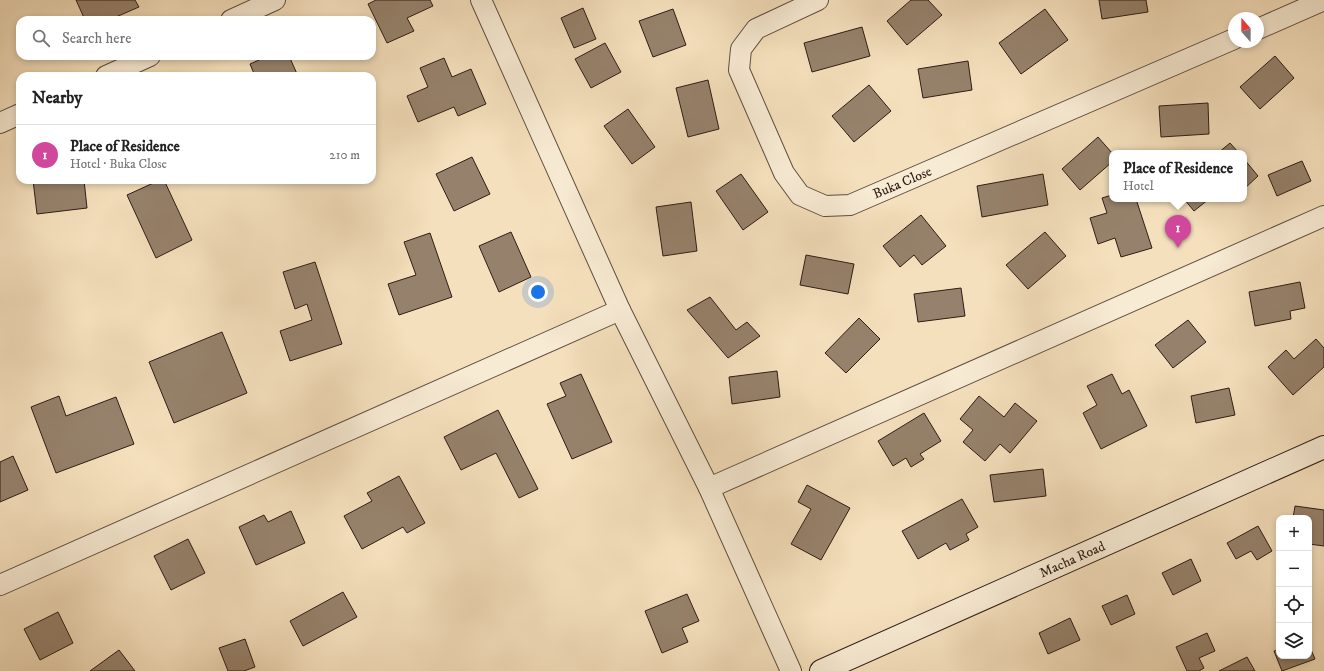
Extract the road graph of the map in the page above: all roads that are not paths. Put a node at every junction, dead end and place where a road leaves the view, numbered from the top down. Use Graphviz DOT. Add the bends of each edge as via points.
graph roads {
  1 [pos="275,0"];
  2 [pos="481,0"];
  3 [pos="818,0"];
  4 [pos="1324,0"];
  5 [pos="240,16"];
  6 [pos="1264,26"];
  7 [pos="1228,42"];
  8 [pos="141,60"];
  9 [pos="115,72"];
  10 [pos="16,116"];
  11 [pos="0,123"];
  12 [pos="1324,216"];
  13 [pos="620,310"];
  14 [pos="1324,447"];
  15 [pos="709,488"];
  16 [pos="0,585"];
  17 [pos="791,671"];
  18 [pos="821,671"];
  1 -- 5 [label="street"];
  2 -- 13 [label="street"];
  3 -- 7 [label="street, Buka Close" via="756,29 741,49 739,70 784,173 800,195 825,206 850,205"];
  4 -- 6 [label="street"];
  8 -- 9 [label="street"];
  10 -- 11 [label="street"];
  12 -- 15 [label="street"];
  13 -- 15 [label="street"];
  13 -- 16 [label="street"];
  14 -- 18 [label="main road, Macha Road"];
  15 -- 17 [label="street"];
}
